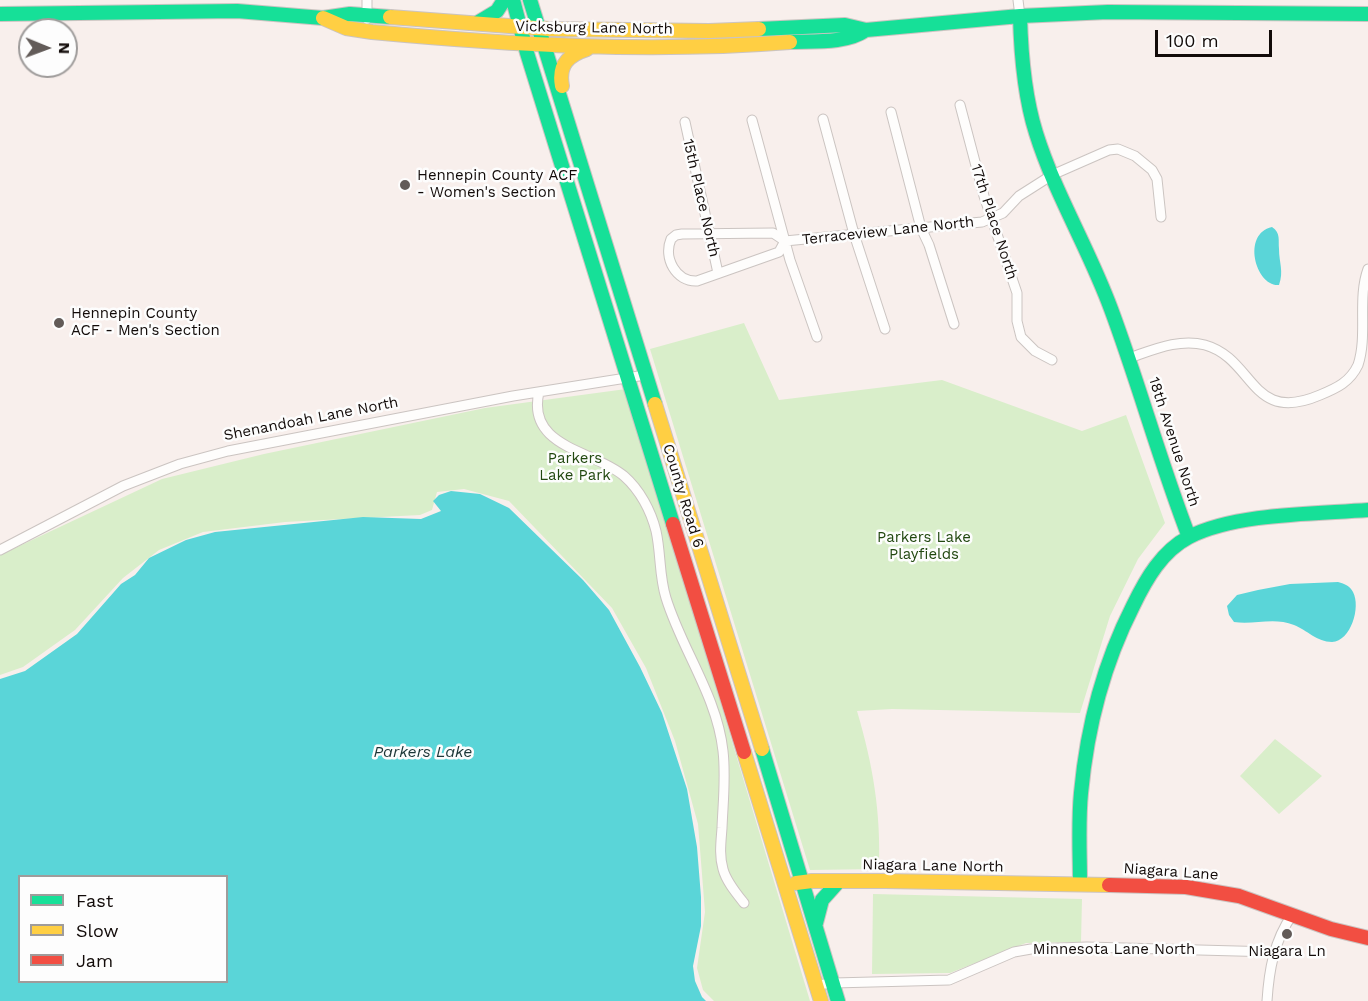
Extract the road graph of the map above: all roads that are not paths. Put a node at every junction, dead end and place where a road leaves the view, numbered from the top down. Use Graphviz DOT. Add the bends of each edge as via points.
graph roads {
  1 [pos="368,0"];
  2 [pos="504,0"];
  3 [pos="513,0"];
  4 [pos="530,0"];
  5 [pos="1018,0"];
  6 [pos="0,14"];
  7 [pos="1368,14"];
  8 [pos="367,15"];
  9 [pos="1020,16"];
  10 [pos="323,18"];
  11 [pos="474,24"];
  12 [pos="520,27"];
  13 [pos="538,28"];
  14 [pos="866,30"];
  15 [pos="367,31"];
  16 [pos="525,43"];
  17 [pos="543,44"];
  18 [pos="608,46"];
  19 [pos="960,105"];
  20 [pos="891,112"];
  21 [pos="823,118"];
  22 [pos="752,120"];
  23 [pos="685,122"];
  24 [pos="578,161"];
  25 [pos="1052,175"];
  26 [pos="1161,217"];
  27 [pos="992,219"];
  28 [pos="921,228"];
  29 [pos="709,234"];
  30 [pos="854,234"];
  31 [pos="785,241"];
  32 [pos="1368,269"];
  33 [pos="718,273"];
  34 [pos="954,324"];
  35 [pos="885,329"];
  36 [pos="817,337"];
  37 [pos="1129,358"];
  38 [pos="1052,360"];
  39 [pos="645,375"];
  40 [pos="629,378"];
  41 [pos="539,392"];
  42 [pos="1368,510"];
  43 [pos="1189,537"];
  44 [pos="0,550"];
  45 [pos="839,881"];
  46 [pos="803,882"];
  47 [pos="1080,884"];
  48 [pos="787,885"];
  49 [pos="744,903"];
  50 [pos="1292,915"];
  51 [pos="816,924"];
  52 [pos="1368,938"];
  53 [pos="1274,952"];
  54 [pos="834,982"];
  55 [pos="816,985"];
  56 [pos="821,1001"];
  57 [pos="838,1001"];
  58 [pos="1267,1001"];
  1 -- 8 [label="street"];
  2 -- 11 [label="main road" via="493,15"];
  3 -- 12 [label="main road, County Road 6"];
  4 -- 13 [label="main road, County Road 6"];
  5 -- 9 [label="street, 18th Avenue North"];
  6 -- 10 [label="main road, Vicksburg Lane North" via="237,6"];
  7 -- 9 [label="main road, Vicksburg Lane North" via="1108,12"];
  8 -- 10 [label="main road, Vicksburg Lane North"];
  8 -- 11 [label="main road, Vicksburg Lane North"];
  8 -- 15 [label="street"];
  9 -- 14 [label="main road, Vicksburg Lane North"];
  9 -- 25 [label="main road, 18th Avenue North" via="1028,100"];
  10 -- 15 [label="main road, Vicksburg Lane North"];
  11 -- 12 [label="main road, Vicksburg Lane North"];
  12 -- 13 [label="main road, Vicksburg Lane North"];
  12 -- 16 [label="main road, County Road 6"];
  13 -- 14 [label="main road, Vicksburg Lane North" via="724,30 845,25"];
  13 -- 17 [label="main road, County Road 6"];
  14 -- 18 [label="main road, Vicksburg Lane North" via="847,38 770,44"];
  15 -- 16 [label="main road, Vicksburg Lane North"];
  16 -- 17 [label="main road, Vicksburg Lane North"];
  16 -- 40 [label="main road, County Road 6"];
  17 -- 18 [label="main road, Vicksburg Lane North"];
  17 -- 24 [label="main road, County Road 6"];
  18 -- 24 [label="main road" via="575,52 561,67 560,80 578,140"];
  19 -- 27 [label="street, 17th Place North"];
  20 -- 28 [label="street"];
  21 -- 30 [label="street"];
  22 -- 31 [label="street"];
  23 -- 29 [label="street, 15th Place North"];
  24 -- 39 [label="main road, County Road 6"];
  25 -- 26 [label="street, Terraceview Lane North" via="1109,150 1127,151 1152,170 1157,179"];
  25 -- 27 [label="street, Terraceview Lane North" via="1029,188"];
  25 -- 37 [label="main road, 18th Avenue North" via="1087,248"];
  27 -- 28 [label="street, Terraceview Lane North"];
  27 -- 38 [label="street, 17th Place North" via="1017,293 1017,321 1022,337 1027,345"];
  28 -- 30 [label="street, Terraceview Lane North"];
  28 -- 34 [label="street"];
  29 -- 31 [label="street" via="773,233"];
  29 -- 33 [label="street, 15th Place North"];
  29 -- 33 [label="street, Terraceview Lane North" via="676,235 671,239 669,252 677,275 690,281"];
  30 -- 31 [label="street, Terraceview Lane North"];
  30 -- 35 [label="street"];
  31 -- 33 [label="street, Terraceview Lane North" via="779,252"];
  31 -- 36 [label="street"];
  32 -- 37 [label="street" via="1364,347 1359,364 1341,387 1303,402 1290,404 1265,396 1227,356 1206,345 1172,344"];
  37 -- 43 [label="main road, 18th Avenue North" via="1160,461"];
  39 -- 40 [label="street, Shenandoah Lane North"];
  39 -- 46 [label="main road, County Road 6"];
  40 -- 41 [label="street, Shenandoah Lane North"];
  40 -- 48 [label="main road, County Road 6"];
  41 -- 44 [label="street, Shenandoah Lane North" via="228,451 180,464 123,486"];
  41 -- 49 [label="street" via="540,420 548,433 624,476 648,509 658,540 666,597 718,726 725,776 720,854 723,871"];
  42 -- 43 [label="main road" via="1239,521"];
  43 -- 47 [label="main road" via="1148,575 1103,675 1081,786"];
  45 -- 46 [label="main road, Niagara Lane North"];
  45 -- 47 [label="main road, Niagara Lane North"];
  45 -- 51 [label="main road" via="822,900"];
  46 -- 48 [label="main road, Niagara Lane North"];
  46 -- 51 [label="main road, County Road 6"];
  47 -- 50 [label="main road, Niagara Lane" via="1207,889"];
  48 -- 55 [label="main road, County Road 6"];
  50 -- 52 [label="main road"];
  50 -- 53 [label="street" via="1282,928"];
  51 -- 54 [label="main road, County Road 6"];
  53 -- 54 [label="street, Minnesota Lane North" via="1031,949 1014,952 949,980"];
  53 -- 58 [label="street"];
  54 -- 55 [label="street, Minnesota Lane North"];
  54 -- 57 [label="main road, County Road 6"];
  55 -- 56 [label="main road, County Road 6"];
}
